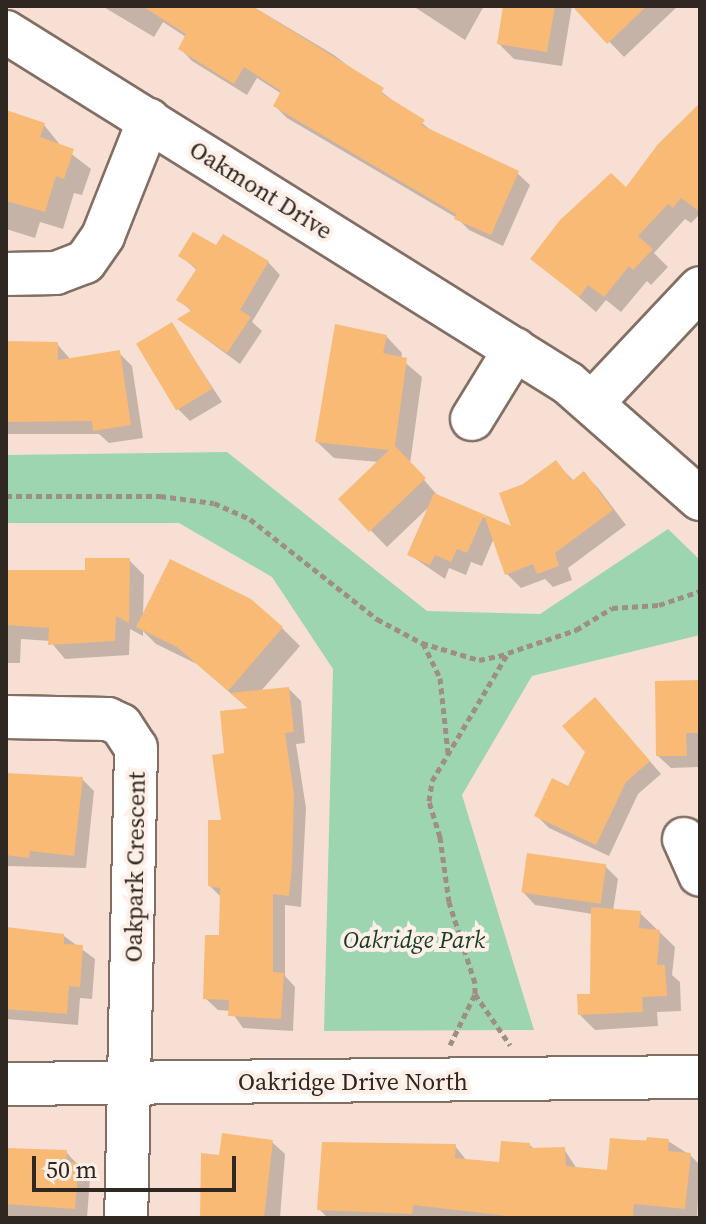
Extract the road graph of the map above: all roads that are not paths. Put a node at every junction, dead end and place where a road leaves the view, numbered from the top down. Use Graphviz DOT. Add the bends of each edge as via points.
graph roads {
  1 [pos="6,32"];
  2 [pos="149,120"];
  3 [pos="6,274"];
  4 [pos="700,288"];
  5 [pos="515,349"];
  6 [pos="593,402"];
  7 [pos="472,419"];
  8 [pos="700,499"];
  9 [pos="6,717"];
  10 [pos="700,1077"];
  11 [pos="130,1083"];
  12 [pos="6,1084"];
  13 [pos="126,1218"];
  1 -- 2 [label="street, Oakmont Drive"];
  2 -- 3 [label="street" via="103,236 85,262 56,273"];
  2 -- 5 [label="street, Oakmont Drive"];
  4 -- 6 [label="street"];
  5 -- 6 [label="street, Oakmont Drive"];
  5 -- 7 [label="street"];
  6 -- 8 [label="street, Oakmont Drive"];
  9 -- 11 [label="street, Oakpark Crescent" via="108,719 121,725 136,748"];
  10 -- 11 [label="street, Oakridge Drive North"];
  11 -- 12 [label="street, Oakridge Drive North"];
  11 -- 13 [label="street, Oakpark Crescent"];
}
